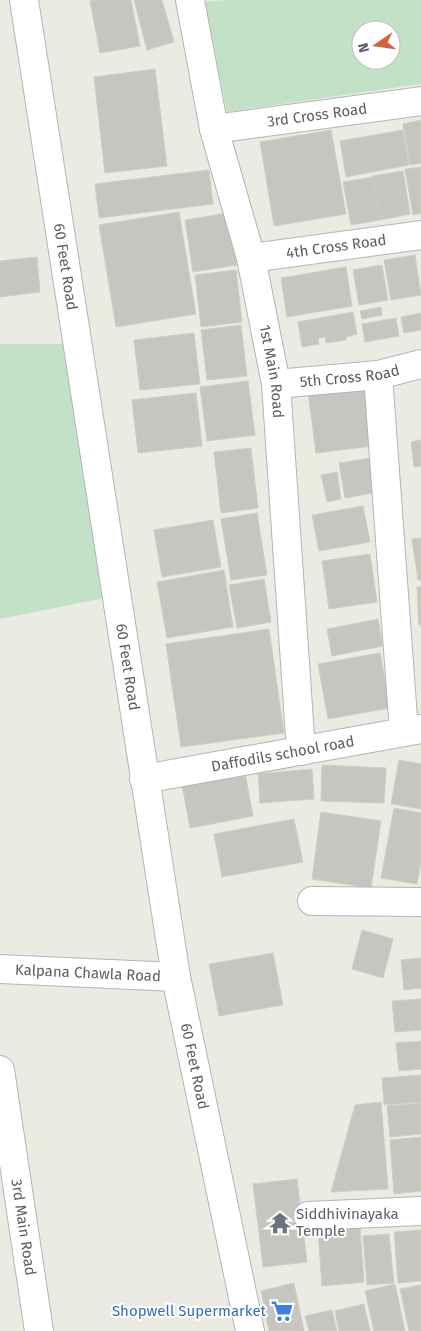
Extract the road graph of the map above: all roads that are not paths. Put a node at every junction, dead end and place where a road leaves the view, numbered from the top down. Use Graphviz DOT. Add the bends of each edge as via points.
graph roads {
  1 [pos="24,0"];
  2 [pos="190,0"];
  3 [pos="421,101"];
  4 [pos="214,129"];
  5 [pos="421,235"];
  6 [pos="251,258"];
  7 [pos="421,364"];
  8 [pos="378,375"];
  9 [pos="276,384"];
  10 [pos="413,730"];
  11 [pos="301,751"];
  12 [pos="144,779"];
  13 [pos="312,901"];
  14 [pos="421,902"];
  15 [pos="0,969"];
  16 [pos="176,977"];
  17 [pos="0,1070"];
  18 [pos="421,1210"];
  19 [pos="308,1216"];
  20 [pos="38,1327"];
  21 [pos="250,1331"];
  1 -- 12 [label="street, 60 Feet Road"];
  2 -- 4 [label="street, 1st Main Road"];
  3 -- 4 [label="street, 3rd Cross Road"];
  4 -- 6 [label="street, 1st Main Road"];
  5 -- 6 [label="street, 4th Cross Road"];
  6 -- 9 [label="street, 1st Main Road"];
  7 -- 8 [label="street, 5th Cross Road"];
  8 -- 9 [label="street, 5th Cross Road"];
  8 -- 10 [label="street"];
  9 -- 11 [label="street, 1st Main Road"];
  10 -- 11 [label="street, Daffodils school road"];
  11 -- 12 [label="street, Daffodils school road"];
  12 -- 16 [label="street, 60 Feet Road"];
  13 -- 14 [label="street"];
  15 -- 16 [label="street, Kalpana Chawla Road"];
  16 -- 21 [label="street, 60 Feet Road"];
  17 -- 20 [label="street, 3rd Main Road"];
  18 -- 19 [label="street"];
}
